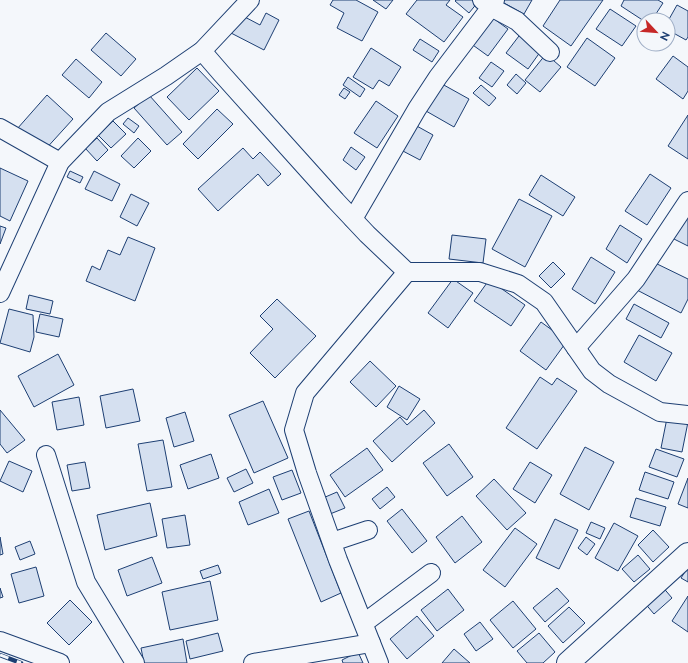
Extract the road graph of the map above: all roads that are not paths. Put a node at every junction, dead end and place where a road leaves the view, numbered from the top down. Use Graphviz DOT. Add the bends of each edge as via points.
graph roads {
  1 [pos="250,0"];
  2 [pos="489,2"];
  3 [pos="202,51"];
  4 [pos="550,52"];
  5 [pos="0,128"];
  6 [pos="60,162"];
  7 [pos="688,201"];
  8 [pos="353,219"];
  9 [pos="407,272"];
  10 [pos="0,292"];
  11 [pos="576,348"];
  12 [pos="688,415"];
  13 [pos="46,455"];
  14 [pos="368,530"];
  15 [pos="332,542"];
  16 [pos="688,554"];
  17 [pos="431,573"];
  18 [pos="364,624"];
  19 [pos="0,641"];
  20 [pos="371,643"];
  21 [pos="320,657"];
  22 [pos="60,663"];
  23 [pos="135,663"];
  24 [pos="253,663"];
  25 [pos="379,663"];
  26 [pos="568,663"];
  1 -- 3 [label="street"];
  2 -- 4 [label="street" via="517,21"];
  2 -- 8 [label="street" via="417,110"];
  3 -- 6 [label="street" via="108,112"];
  3 -- 8 [label="street"];
  5 -- 6 [label="street"];
  6 -- 10 [label="street"];
  7 -- 11 [label="street" via="636,279"];
  8 -- 9 [label="street"];
  9 -- 11 [label="street" via="480,272 518,284 544,302"];
  9 -- 15 [label="street" via="304,393 294,430"];
  11 -- 12 [label="street" via="592,371 609,384 660,412"];
  13 -- 23 [label="street" via="86,582"];
  14 -- 15 [label="street"];
  15 -- 18 [label="street"];
  16 -- 26 [label="street"];
  17 -- 18 [label="street"];
  18 -- 20 [label="street"];
  19 -- 22 [label="street"];
  20 -- 21 [label="street"];
  20 -- 25 [label="street"];
  21 -- 24 [label="street"];
}
